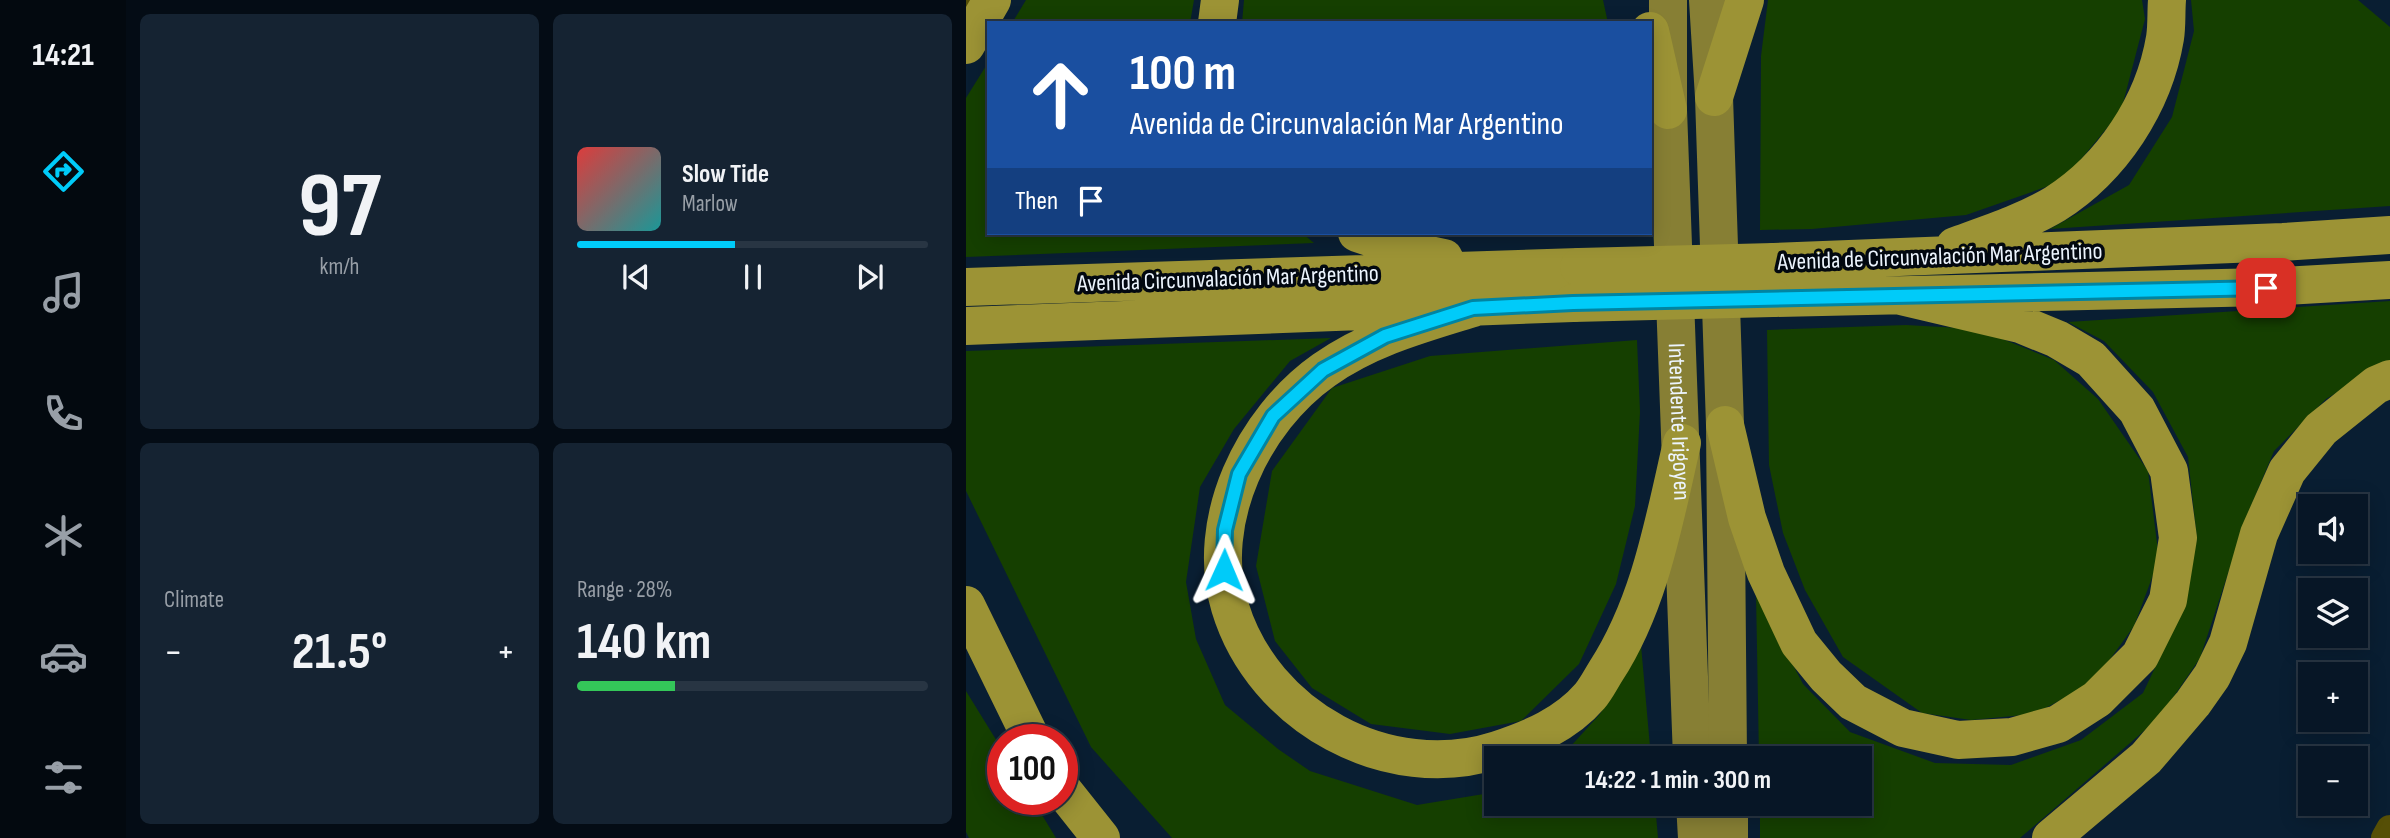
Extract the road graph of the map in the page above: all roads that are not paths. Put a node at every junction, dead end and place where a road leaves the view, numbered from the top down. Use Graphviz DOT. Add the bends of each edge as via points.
graph roads {
  1 [pos="992,0"];
  2 [pos="1220,0"];
  3 [pos="1639,0"];
  4 [pos="1668,0"];
  5 [pos="1708,0"];
  6 [pos="1745,0"];
  7 [pos="2167,0"];
  8 [pos="1217,21"];
  9 [pos="1646,21"];
  10 [pos="1652,40"];
  11 [pos="966,45"];
  12 [pos="1714,97"];
  13 [pos="1668,110"];
  14 [pos="1363,235"];
  15 [pos="2390,235"];
  16 [pos="1924,257"];
  17 [pos="1490,269"];
  18 [pos="1774,280"];
  19 [pos="2390,281"];
  20 [pos="1576,285"];
  21 [pos="966,286"];
  22 [pos="1901,296"];
  23 [pos="1473,308"];
  24 [pos="966,326"];
  25 [pos="2390,379"];
  26 [pos="1726,425"];
  27 [pos="1682,443"];
  28 [pos="967,611"];
  29 [pos="1024,724"];
  30 [pos="1691,746"];
  31 [pos="1728,746"];
  32 [pos="1078,809"];
  33 [pos="1696,816"];
  34 [pos="1729,816"];
  35 [pos="2390,829"];
  36 [pos="1101,838"];
  37 [pos="1697,838"];
  38 [pos="1729,838"];
  39 [pos="2051,838"];
  40 [pos="2385,838"];
  1 -- 11 [label="highway"];
  2 -- 8 [label="highway"];
  3 -- 9 [label="highway"];
  4 -- 13 [label="main road, Intendente Irigoyen"];
  5 -- 12 [label="main road, Intendente Irigoyen"];
  6 -- 12 [label="highway"];
  7 -- 16 [label="highway" via="2165,37 2151,89 2122,140 2084,183 2052,205"];
  10 -- 13 [label="highway"];
  12 -- 26 [label="main road, Intendente Irigoyen"];
  13 -- 27 [label="main road, Intendente Irigoyen"];
  14 -- 17 [label="highway"];
  15 -- 16 [label="highway, Avenida de Circunvalación Mar Argentino"];
  16 -- 18 [label="highway, Avenida de Circunvalación Mar Argentino"];
  17 -- 20 [label="highway, Avenida de Circunvalación Mar Argentino"];
  17 -- 21 [label="highway, Avenida Circunvalación Mar Argentino"];
  18 -- 20 [label="highway, Avenida de Circunvalación Mar Argentino, bridge"];
  18 -- 22 [label="highway, Avenida de Circunvalación Mar Argentino"];
  19 -- 22 [label="highway, Avenida de Circunvalación Mar Argentino"];
  20 -- 23 [label="highway, Avenida de Circunvalación Mar Argentino"];
  22 -- 26 [label="highway" via="2021,324 2091,359 2137,410 2169,471 2178,538 2168,600 2140,656 2097,699 2059,724 2012,737 1958,740 1903,728 1853,702 1799,643 1766,573 1747,518"];
  23 -- 24 [label="highway, Avenida Circunvalación Mar Argentino"];
  23 -- 27 [label="highway" via="1385,336 1323,370 1273,416 1239,474 1225,530 1224,570 1230,607 1251,653 1274,687 1340,737 1382,753 1437,760 1481,755 1540,734 1591,695 1636,618"];
  25 -- 39 [label="highway" via="2321,429 2287,471 2259,534 2228,643 2193,704 2146,758"];
  26 -- 31 [label="main road, Intendente Irigoyen"];
  27 -- 30 [label="main road, Intendente Irigoyen"];
  28 -- 29 [label="highway"];
  32 -- 36 [label="highway"];
  33 -- 37 [label="main road"];
  34 -- 38 [label="main road"];
  35 -- 40 [label="street"];
}
